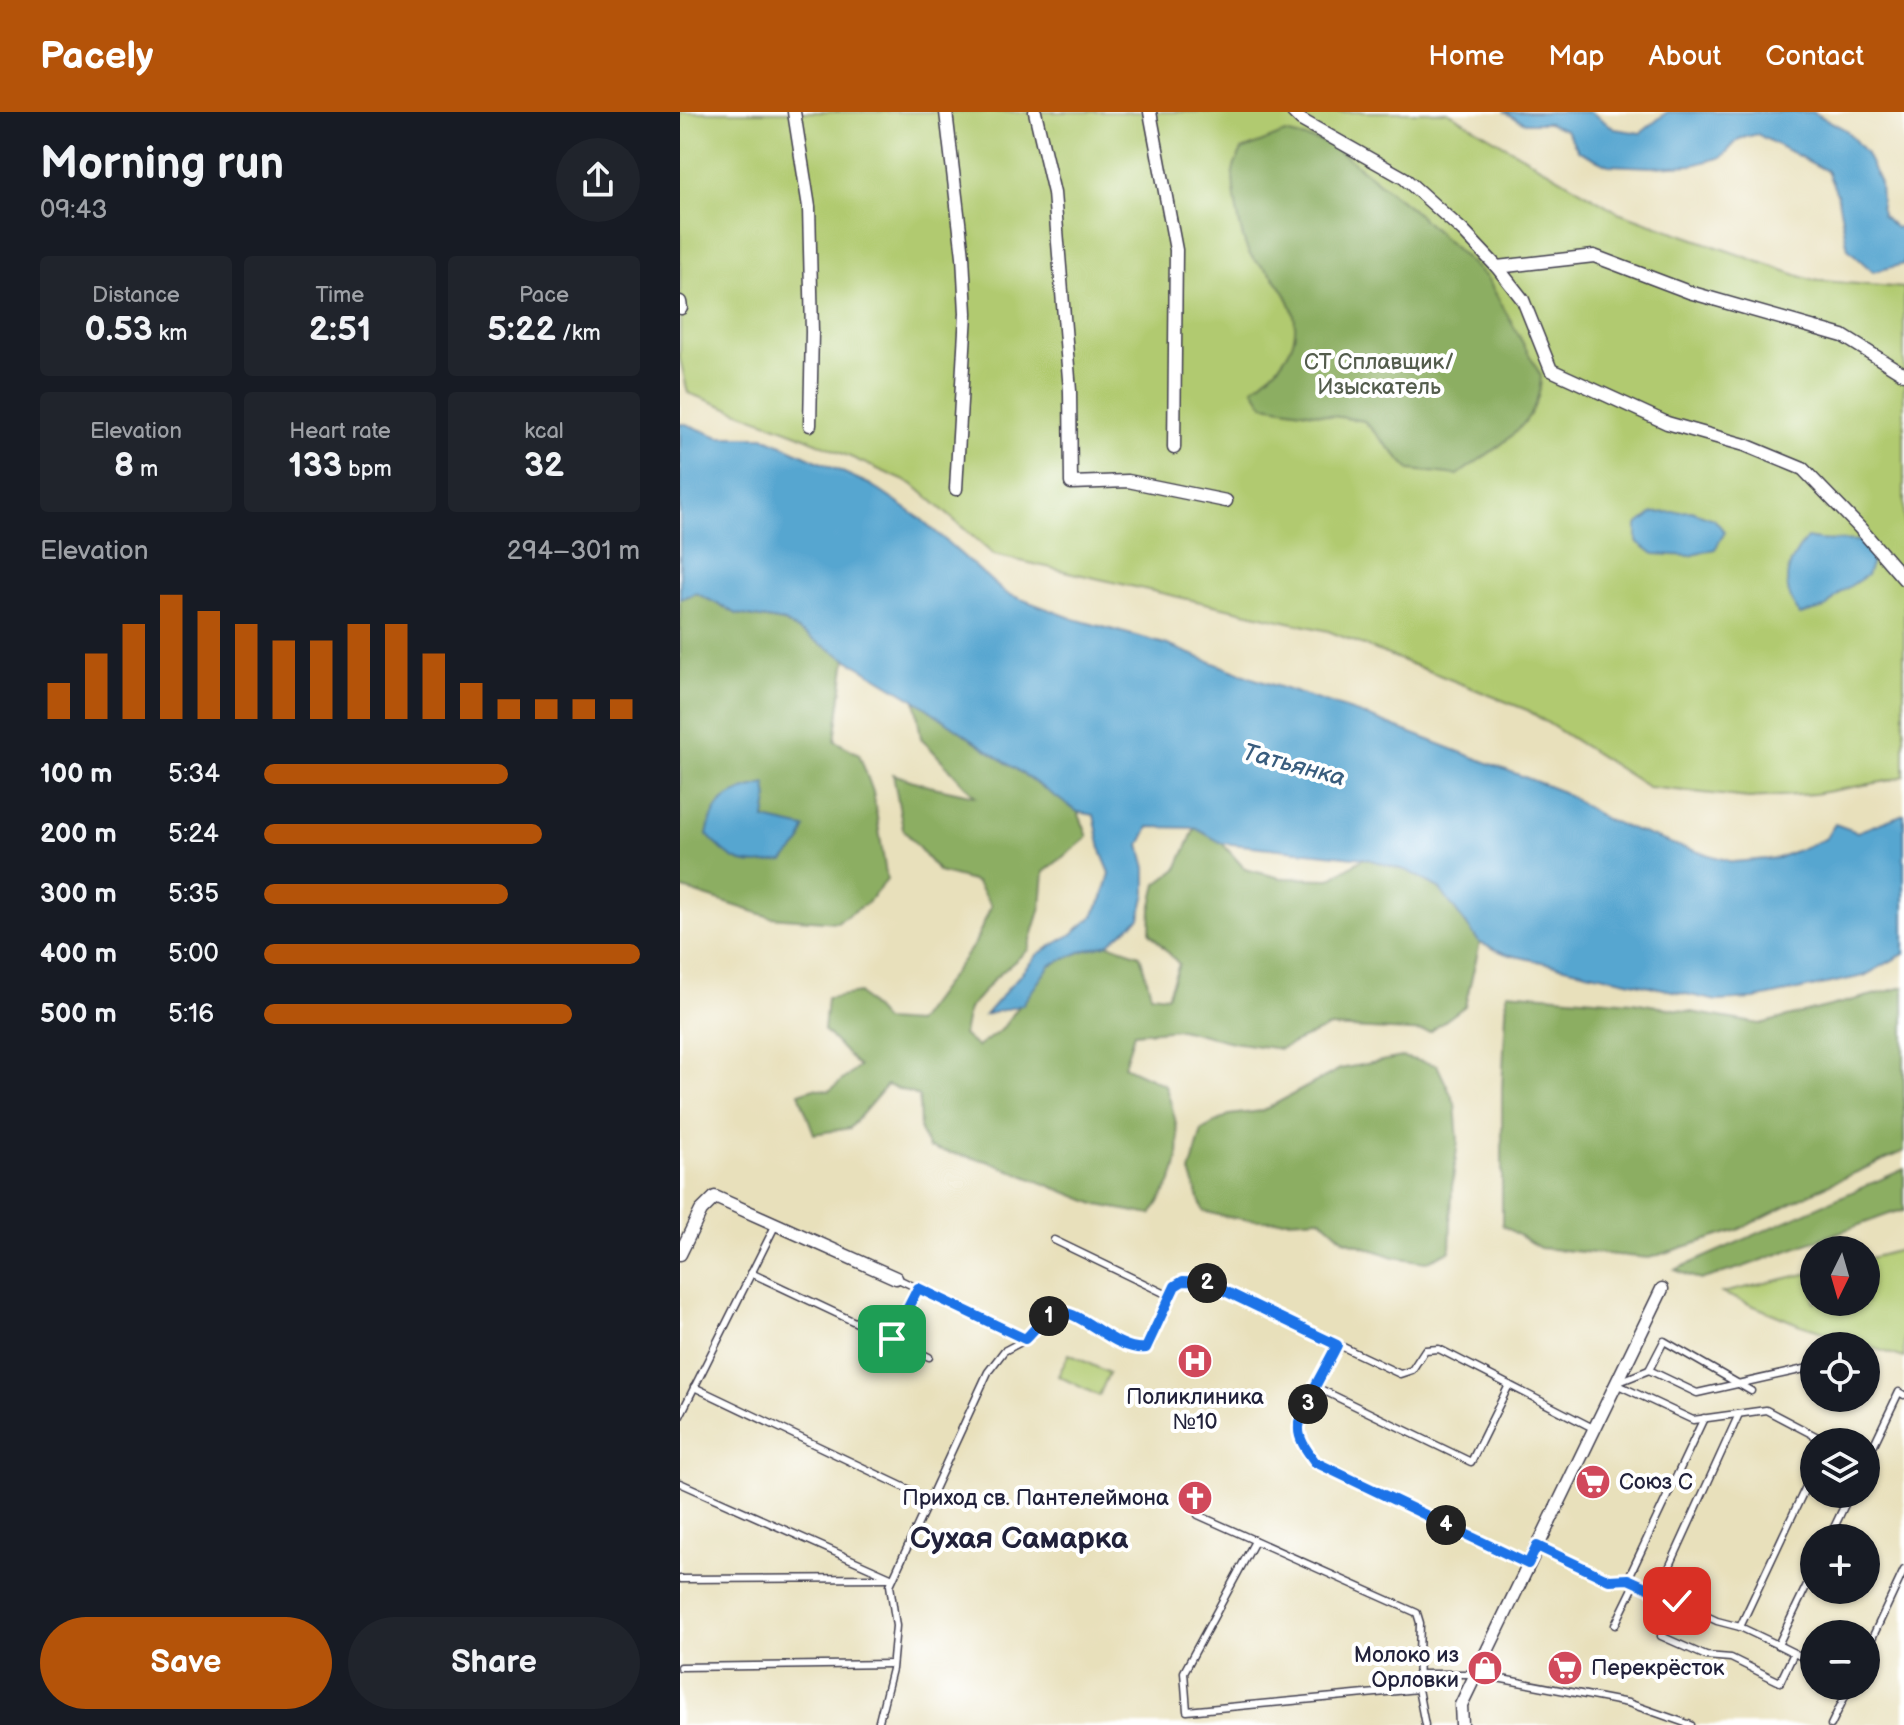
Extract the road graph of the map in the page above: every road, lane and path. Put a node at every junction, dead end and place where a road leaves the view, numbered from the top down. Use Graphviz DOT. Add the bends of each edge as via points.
graph roads {
  1 [pos="794,112"];
  2 [pos="946,112"];
  3 [pos="1035,112"];
  4 [pos="1150,112"];
  5 [pos="1293,112"];
  6 [pos="1497,267"];
  7 [pos="1904,374"];
  8 [pos="810,425"];
  9 [pos="1174,448"];
  10 [pos="956,489"];
  11 [pos="1226,501"];
  12 [pos="1904,579"];
  13 [pos="776,1224"];
  14 [pos="1054,1240"];
  15 [pos="680,1254"];
  16 [pos="751,1273"];
  17 [pos="896,1278"];
  18 [pos="918,1288"];
  19 [pos="1662,1289"];
  20 [pos="1172,1297"];
  21 [pos="892,1339"];
  22 [pos="1025,1339"];
  23 [pos="1337,1345"];
  24 [pos="929,1357"];
  25 [pos="1649,1370"];
  26 [pos="1800,1370"];
  27 [pos="1616,1383"];
  28 [pos="1738,1384"];
  29 [pos="1509,1385"];
  30 [pos="694,1387"];
  31 [pos="1316,1387"];
  32 [pos="1751,1391"];
  33 [pos="1904,1395"];
  34 [pos="1739,1414"];
  35 [pos="680,1416"];
  36 [pos="1704,1418"];
  37 [pos="1593,1428"];
  38 [pos="1800,1428"];
  39 [pos="1880,1432"];
  40 [pos="680,1483"];
  41 [pos="929,1499"];
  42 [pos="1800,1503"];
  43 [pos="1198,1515"];
  44 [pos="1255,1541"];
  45 [pos="1537,1546"];
  46 [pos="1528,1564"];
  47 [pos="1904,1570"];
  48 [pos="893,1578"];
  49 [pos="680,1579"];
  50 [pos="1632,1581"];
  51 [pos="1658,1592"];
  52 [pos="1800,1599"];
  53 [pos="1677,1601"];
  54 [pos="1880,1621"];
  55 [pos="1615,1625"];
  56 [pos="1740,1627"];
  57 [pos="1778,1645"];
  58 [pos="1794,1653"];
  59 [pos="1800,1656"];
  60 [pos="892,1664"];
  61 [pos="680,1667"];
  62 [pos="1418,1674"];
  63 [pos="1476,1674"];
  64 [pos="1418,1689"];
  65 [pos="1843,1700"];
  66 [pos="878,1725"];
  67 [pos="1425,1725"];
  68 [pos="1462,1725"];
  69 [pos="1691,1725"];
  70 [pos="1831,1725"];
  1 -- 8 [label="street" via="809,207"];
  2 -- 10 [label="street" via="966,313"];
  3 -- 11 [label="street" via="1054,193 1070,391 1071,483 1128,481"];
  4 -- 9 [label="street" via="1176,250"];
  5 -- 6 [label="street" via="1404,178"];
  6 -- 7 [label="street" via="1594,256 1689,292 1843,336"];
  6 -- 12 [label="street" via="1523,300 1551,370 1667,423 1745,445 1803,469"];
  13 -- 15 [label="street" via="715,1197 701,1211"];
  13 -- 16 [label="lane"];
  13 -- 17 [label="street"];
  14 -- 20 [label="lane"];
  16 -- 21 [label="lane"];
  16 -- 30 [label="lane"];
  17 -- 18 [label="lane"];
  18 -- 21 [label="lane"];
  18 -- 22 [label="lane"];
  19 -- 27 [label="street"];
  20 -- 22 [label="lane" via="1146,1348 1119,1343 1066,1312 1053,1313"];
  20 -- 23 [label="lane" via="1183,1281 1206,1282"];
  21 -- 24 [label="lane"];
  22 -- 41 [label="lane" via="1004,1351 988,1372"];
  23 -- 29 [label="lane" via="1400,1374 1412,1370 1425,1350 1439,1349"];
  23 -- 31 [label="lane"];
  25 -- 27 [label="lane"];
  25 -- 28 [label="lane" via="1697,1393"];
  25 -- 28 [label="lane" via="1664,1341"];
  26 -- 28 [label="lane"];
  27 -- 36 [label="lane" via="1693,1420"];
  27 -- 37 [label="street"];
  28 -- 32 [label="lane"];
  29 -- 31 [label="lane" via="1471,1462"];
  29 -- 37 [label="lane"];
  30 -- 35 [label="lane"];
  30 -- 41 [label="lane"];
  31 -- 46 [label="lane" via="1299,1429 1315,1462"];
  33 -- 39 [label="lane" via="1899,1392"];
  34 -- 36 [label="lane"];
  34 -- 38 [label="lane" via="1766,1410"];
  34 -- 51 [label="lane"];
  36 -- 50 [label="lane"];
  37 -- 45 [label="street"];
  40 -- 48 [label="lane"];
  41 -- 48 [label="lane"];
  42 -- 56 [label="lane"];
  43 -- 44 [label="lane"];
  44 -- 62 [label="lane" via="1417,1613"];
  44 -- 64 [label="lane" via="1184,1672 1187,1711"];
  45 -- 46 [label="street"];
  45 -- 50 [label="lane" via="1609,1580"];
  46 -- 63 [label="street"];
  47 -- 54 [label="lane"];
  48 -- 49 [label="lane"];
  48 -- 60 [label="lane"];
  50 -- 51 [label="lane"];
  50 -- 55 [label="lane"];
  51 -- 53 [label="lane"];
  52 -- 57 [label="lane"];
  53 -- 56 [label="lane"];
  53 -- 58 [label="lane" via="1661,1636 1706,1656 1731,1658 1780,1682"];
  56 -- 57 [label="lane"];
  57 -- 58 [label="lane"];
  58 -- 59 [label="lane"];
  60 -- 61 [label="lane"];
  60 -- 66 [label="lane"];
  62 -- 63 [label="lane"];
  62 -- 64 [label="lane"];
  63 -- 68 [label="street" via="1461,1705"];
  63 -- 69 [label="lane" via="1628,1703"];
  64 -- 67 [label="lane"];
  65 -- 70 [label="lane"];
}
